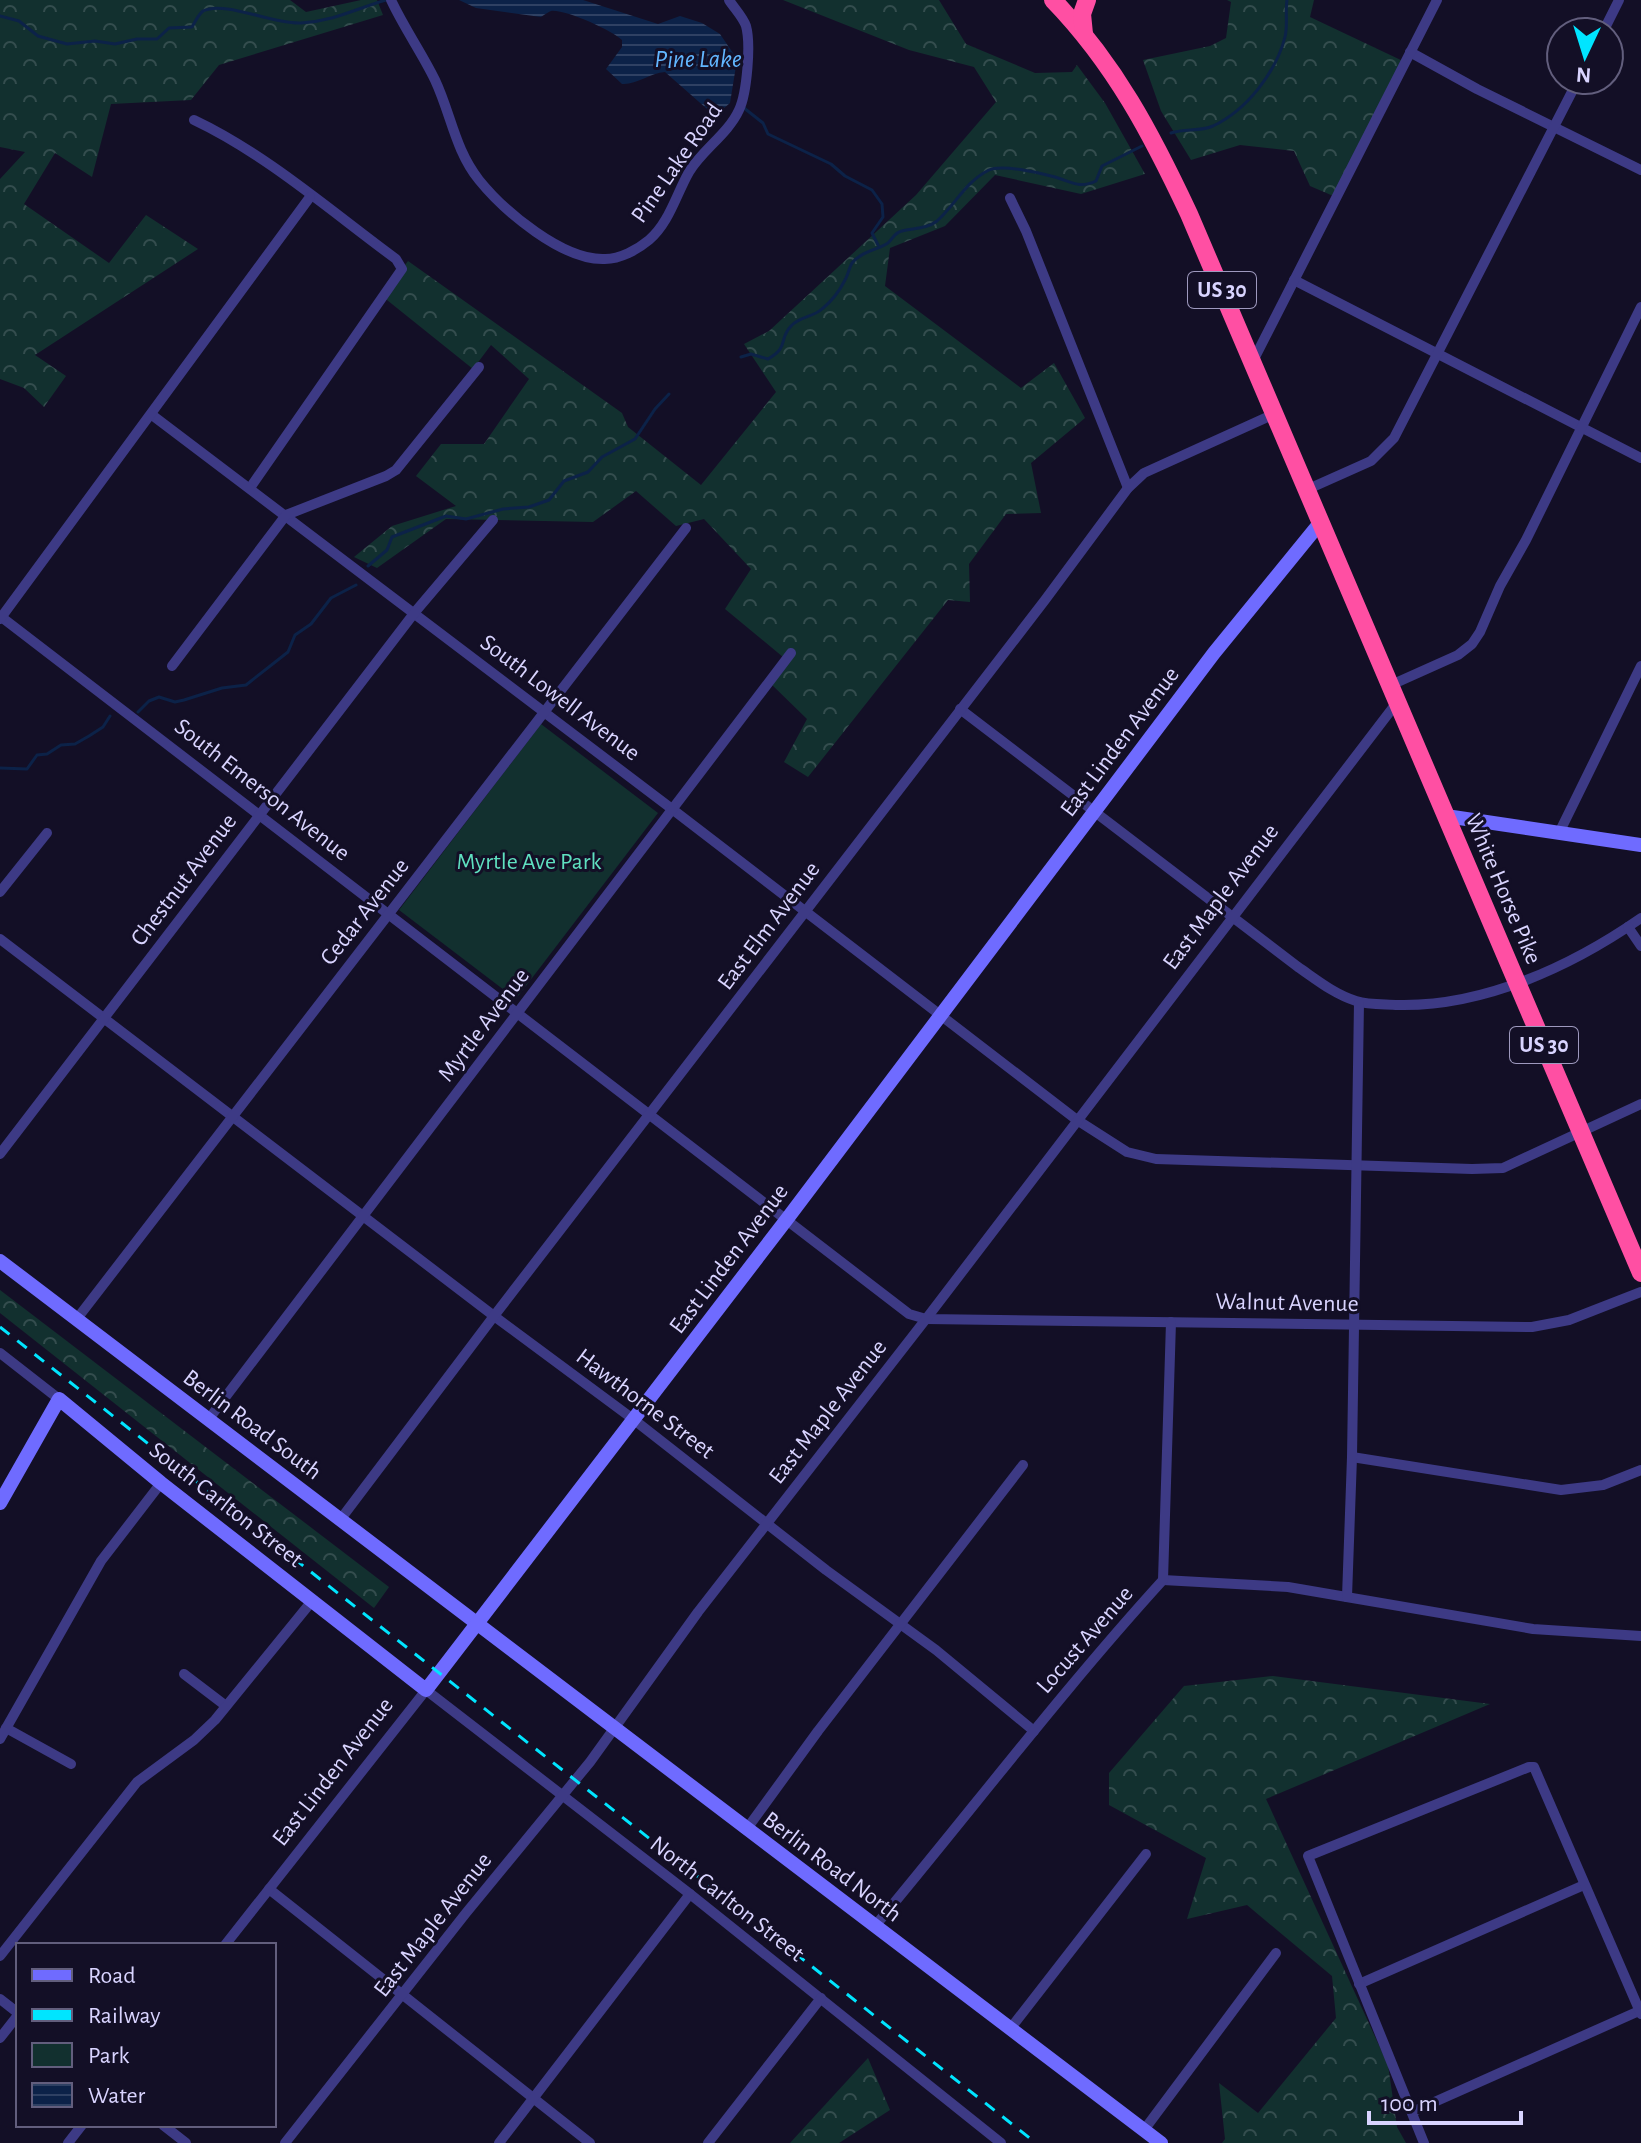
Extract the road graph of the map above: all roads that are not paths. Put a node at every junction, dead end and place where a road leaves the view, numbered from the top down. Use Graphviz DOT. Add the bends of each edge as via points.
graph roads {
  1 [pos="729,0"];
  2 [pos="1087,0"];
  3 [pos="1437,0"];
  4 [pos="392,2"];
  5 [pos="1059,2"];
  6 [pos="1084,34"];
  7 [pos="1410,52"];
  8 [pos="1569,96"];
  9 [pos="194,120"];
  10 [pos="1553,126"];
  11 [pos="1641,170"];
  12 [pos="310,197"];
  13 [pos="1010,198"];
  14 [pos="1294,280"];
  15 [pos="1641,307"];
  16 [pos="1439,353"];
  17 [pos="1253,361"];
  18 [pos="479,367"];
  19 [pos="1274,414"];
  20 [pos="152,415"];
  21 [pos="1581,427"];
  22 [pos="1641,458"];
  23 [pos="250,488"];
  24 [pos="1128,488"];
  25 [pos="1306,490"];
  26 [pos="286,515"];
  27 [pos="493,520"];
  28 [pos="1320,523"];
  29 [pos="686,528"];
  30 [pos="415,612"];
  31 [pos="0,617"];
  32 [pos="791,653"];
  33 [pos="172,666"];
  34 [pos="1641,666"];
  35 [pos="1394,693"];
  36 [pos="960,709"];
  37 [pos="545,712"];
  38 [pos="672,809"];
  39 [pos="1096,811"];
  40 [pos="259,814"];
  41 [pos="1446,816"];
  42 [pos="47,833"];
  43 [pos="1559,833"];
  44 [pos="1641,845"];
  45 [pos="0,892"];
  46 [pos="806,911"];
  47 [pos="389,913"];
  48 [pos="1233,915"];
  49 [pos="1641,918"];
  50 [pos="1628,927"];
  51 [pos="0,939"];
  52 [pos="1641,946"];
  53 [pos="1517,982"];
  54 [pos="1359,1002"];
  55 [pos="518,1011"];
  56 [pos="941,1016"];
  57 [pos="104,1017"];
  58 [pos="1641,1104"];
  59 [pos="651,1114"];
  60 [pos="232,1117"];
  61 [pos="1077,1120"];
  62 [pos="1581,1132"];
  63 [pos="0,1154"];
  64 [pos="1356,1164"];
  65 [pos="363,1216"];
  66 [pos="787,1219"];
  67 [pos="0,1261"];
  68 [pos="1641,1273"];
  69 [pos="1641,1292"];
  70 [pos="494,1316"];
  71 [pos="926,1319"];
  72 [pos="76,1320"];
  73 [pos="1171,1322"];
  74 [pos="1353,1323"];
  75 [pos="0,1353"];
  76 [pos="59,1399"];
  77 [pos="633,1419"];
  78 [pos="208,1420"];
  79 [pos="1352,1457"];
  80 [pos="1023,1465"];
  81 [pos="1641,1470"];
  82 [pos="161,1483"];
  83 [pos="0,1503"];
  84 [pos="340,1520"];
  85 [pos="767,1522"];
  86 [pos="1163,1580"];
  87 [pos="1347,1597"];
  88 [pos="312,1601"];
  89 [pos="477,1625"];
  90 [pos="901,1625"];
  91 [pos="1641,1636"];
  92 [pos="184,1674"];
  93 [pos="426,1690"];
  94 [pos="226,1706"];
  95 [pos="6,1728"];
  96 [pos="614,1729"];
  97 [pos="1034,1731"];
  98 [pos="0,1739"];
  99 [pos="71,1764"];
  100 [pos="562,1796"];
  101 [pos="746,1830"];
  102 [pos="1146,1854"];
  103 [pos="1584,1885"];
  104 [pos="269,1889"];
  105 [pos="690,1894"];
  106 [pos="875,1926"];
  107 [pos="227,1943"];
  108 [pos="1276,1953"];
  109 [pos="0,1956"];
  110 [pos="1359,1984"];
  111 [pos="402,1996"];
  112 [pos="821,1998"];
  113 [pos="0,1999"];
  114 [pos="16,2012"];
  115 [pos="1640,2012"];
  116 [pos="16,2017"];
  117 [pos="1010,2029"];
  118 [pos="0,2038"];
  119 [pos="532,2100"];
  120 [pos="1412,2112"];
  121 [pos="80,2127"];
  122 [pos="166,2127"];
  123 [pos="1144,2130"];
  124 [pos="68,2143"];
  125 [pos="186,2143"];
  126 [pos="285,2143"];
  127 [pos="499,2143"];
  128 [pos="590,2143"];
  129 [pos="708,2143"];
  130 [pos="1001,2143"];
  131 [pos="1161,2143"];
  132 [pos="1424,2143"];
  1 -- 4 [label="street, Pine Lake Road" via="745,25 747,63 738,111 690,170 670,213 649,240 607,260 550,240 510,212 466,163 434,79"];
  2 -- 6 [label="highway"];
  3 -- 7 [label="street"];
  5 -- 6 [label="highway, US 30"];
  6 -- 17 [label="highway, US 30" via="1144,120"];
  7 -- 10 [label="street"];
  7 -- 14 [label="street"];
  8 -- 10 [label="street"];
  9 -- 12 [label="street" via="292,180"];
  10 -- 11 [label="street"];
  10 -- 16 [label="street"];
  12 -- 20 [label="street"];
  12 -- 23 [label="street" via="396,259 402,269"];
  13 -- 24 [label="street"];
  14 -- 16 [label="street"];
  14 -- 17 [label="street"];
  15 -- 21 [label="street"];
  16 -- 21 [label="street"];
  16 -- 25 [label="street" via="1387,447 1357,469"];
  17 -- 19 [label="highway, US 30"];
  18 -- 26 [label="street" via="396,470"];
  19 -- 24 [label="street, East Elm Avenue" via="1144,473"];
  19 -- 25 [label="highway, US 30"];
  20 -- 23 [label="street, South Lowell Avenue"];
  20 -- 31 [label="street"];
  21 -- 22 [label="street"];
  21 -- 35 [label="street" via="1472,644"];
  23 -- 26 [label="street, South Lowell Avenue"];
  24 -- 36 [label="street, East Elm Avenue"];
  25 -- 28 [label="highway, US 30"];
  26 -- 30 [label="street, South Lowell Avenue"];
  26 -- 33 [label="street"];
  27 -- 30 [label="street, Chestnut Avenue"];
  28 -- 35 [label="highway, White Horse Pike / US 30"];
  28 -- 39 [label="street, East Linden Avenue"];
  29 -- 37 [label="street, Cedar Avenue"];
  30 -- 37 [label="street, South Lowell Avenue"];
  30 -- 40 [label="street, Chestnut Avenue"];
  31 -- 40 [label="street, South Emerson Avenue"];
  32 -- 38 [label="street, Myrtle Avenue"];
  34 -- 43 [label="street"];
  35 -- 41 [label="highway, White Horse Pike / US 30"];
  35 -- 48 [label="street, East Maple Avenue"];
  36 -- 39 [label="street"];
  36 -- 46 [label="street, East Elm Avenue"];
  37 -- 38 [label="street, South Lowell Avenue"];
  37 -- 47 [label="street, Cedar Avenue"];
  38 -- 46 [label="street, South Lowell Avenue"];
  38 -- 55 [label="street, Myrtle Avenue"];
  39 -- 48 [label="street"];
  39 -- 56 [label="street, East Linden Avenue"];
  40 -- 47 [label="street, South Emerson Avenue"];
  40 -- 57 [label="street, Chestnut Avenue"];
  41 -- 43 [label="street"];
  41 -- 53 [label="highway, White Horse Pike / US 30"];
  42 -- 45 [label="street"];
  43 -- 44 [label="street"];
  46 -- 56 [label="street, South Lowell Avenue"];
  46 -- 59 [label="street, East Elm Avenue"];
  47 -- 55 [label="street, South Emerson Avenue"];
  47 -- 60 [label="street, Cedar Avenue"];
  48 -- 54 [label="street" via="1329,989"];
  48 -- 61 [label="street, East Maple Avenue"];
  49 -- 50 [label="street"];
  50 -- 52 [label="street"];
  50 -- 53 [label="street" via="1591,952"];
  51 -- 57 [label="street, Hawthorne Street"];
  53 -- 54 [label="street" via="1450,1003"];
  53 -- 62 [label="highway, White Horse Pike / US 30"];
  54 -- 64 [label="street"];
  55 -- 59 [label="street, South Emerson Avenue"];
  55 -- 65 [label="street, Myrtle Avenue"];
  56 -- 61 [label="street, South Lowell Avenue"];
  56 -- 66 [label="street, East Linden Avenue"];
  57 -- 60 [label="street, Hawthorne Street"];
  57 -- 63 [label="street, Chestnut Avenue"];
  58 -- 62 [label="street"];
  59 -- 66 [label="street, South Emerson Avenue"];
  59 -- 70 [label="street, East Elm Avenue"];
  60 -- 65 [label="street, Hawthorne Street"];
  60 -- 72 [label="street, Cedar Avenue"];
  61 -- 64 [label="street, South Lowell Avenue" via="1132,1154 1156,1159"];
  61 -- 71 [label="street, East Maple Avenue"];
  62 -- 64 [label="street" via="1503,1168"];
  62 -- 68 [label="highway, White Horse Pike / US 30"];
  64 -- 74 [label="street"];
  65 -- 70 [label="street, Hawthorne Street"];
  65 -- 78 [label="street, Myrtle Avenue"];
  66 -- 71 [label="street, South Emerson Avenue" via="909,1314"];
  66 -- 77 [label="street, East Linden Avenue"];
  67 -- 72 [label="street, Berlin Road South"];
  69 -- 74 [label="street, Walnut Avenue" via="1569,1320 1532,1327"];
  70 -- 77 [label="street, Hawthorne Street"];
  70 -- 84 [label="street, East Elm Avenue"];
  71 -- 73 [label="street, Walnut Avenue"];
  71 -- 85 [label="street, East Maple Avenue"];
  72 -- 78 [label="street, Berlin Road South"];
  73 -- 74 [label="street, Walnut Avenue"];
  73 -- 86 [label="street, Locust Avenue"];
  74 -- 79 [label="street"];
  75 -- 76 [label="street, South Carlton Street"];
  76 -- 82 [label="street, South Carlton Street"];
  76 -- 83 [label="street"];
  77 -- 85 [label="street, Hawthorne Street"];
  77 -- 89 [label="street, East Linden Avenue"];
  78 -- 84 [label="street, Berlin Road South"];
  79 -- 81 [label="street" via="1561,1490 1603,1485"];
  79 -- 87 [label="street"];
  80 -- 90 [label="street"];
  82 -- 88 [label="street, South Carlton Street"];
  82 -- 95 [label="street" via="101,1561"];
  84 -- 89 [label="street, Berlin Road South"];
  85 -- 90 [label="street, Hawthorne Street"];
  85 -- 96 [label="street, East Maple Avenue"];
  86 -- 87 [label="street" via="1288,1587"];
  86 -- 97 [label="street, Locust Avenue"];
  87 -- 91 [label="street" via="1533,1629"];
  88 -- 93 [label="street, South Carlton Street"];
  88 -- 94 [label="street"];
  89 -- 93 [label="street, East Linden Avenue"];
  89 -- 96 [label="street, Berlin Road North"];
  90 -- 97 [label="street, Hawthorne Street"];
  90 -- 101 [label="street"];
  92 -- 94 [label="street"];
  93 -- 100 [label="street, North Carlton Street"];
  93 -- 104 [label="street, East Linden Avenue"];
  94 -- 109 [label="street" via="194,1740 137,1782"];
  95 -- 98 [label="street"];
  95 -- 99 [label="street"];
  96 -- 100 [label="street, East Maple Avenue"];
  96 -- 101 [label="street, Berlin Road North"];
  97 -- 106 [label="street, Locust Avenue"];
  100 -- 105 [label="street, North Carlton Street"];
  100 -- 111 [label="street, East Maple Avenue"];
  101 -- 106 [label="street, Berlin Road North"];
  102 -- 117 [label="street"];
  103 -- 110 [label="street"];
  103 -- 110 [label="street" via="1534,1767 1308,1856"];
  103 -- 115 [label="street"];
  104 -- 107 [label="street, East Linden Avenue"];
  104 -- 111 [label="street"];
  105 -- 112 [label="street, North Carlton Street"];
  105 -- 119 [label="street"];
  106 -- 117 [label="street, Berlin Road North"];
  108 -- 123 [label="street"];
  110 -- 120 [label="street"];
  111 -- 119 [label="street"];
  111 -- 126 [label="street, East Maple Avenue"];
  112 -- 129 [label="street"];
  112 -- 130 [label="street, North Carlton Street"];
  113 -- 114 [label="street"];
  115 -- 120 [label="street"];
  116 -- 118 [label="street"];
  117 -- 123 [label="street, Berlin Road North"];
  119 -- 127 [label="street"];
  119 -- 128 [label="street"];
  120 -- 132 [label="street"];
  121 -- 124 [label="street"];
  122 -- 125 [label="street"];
  123 -- 131 [label="street, Berlin Road North"];
}
